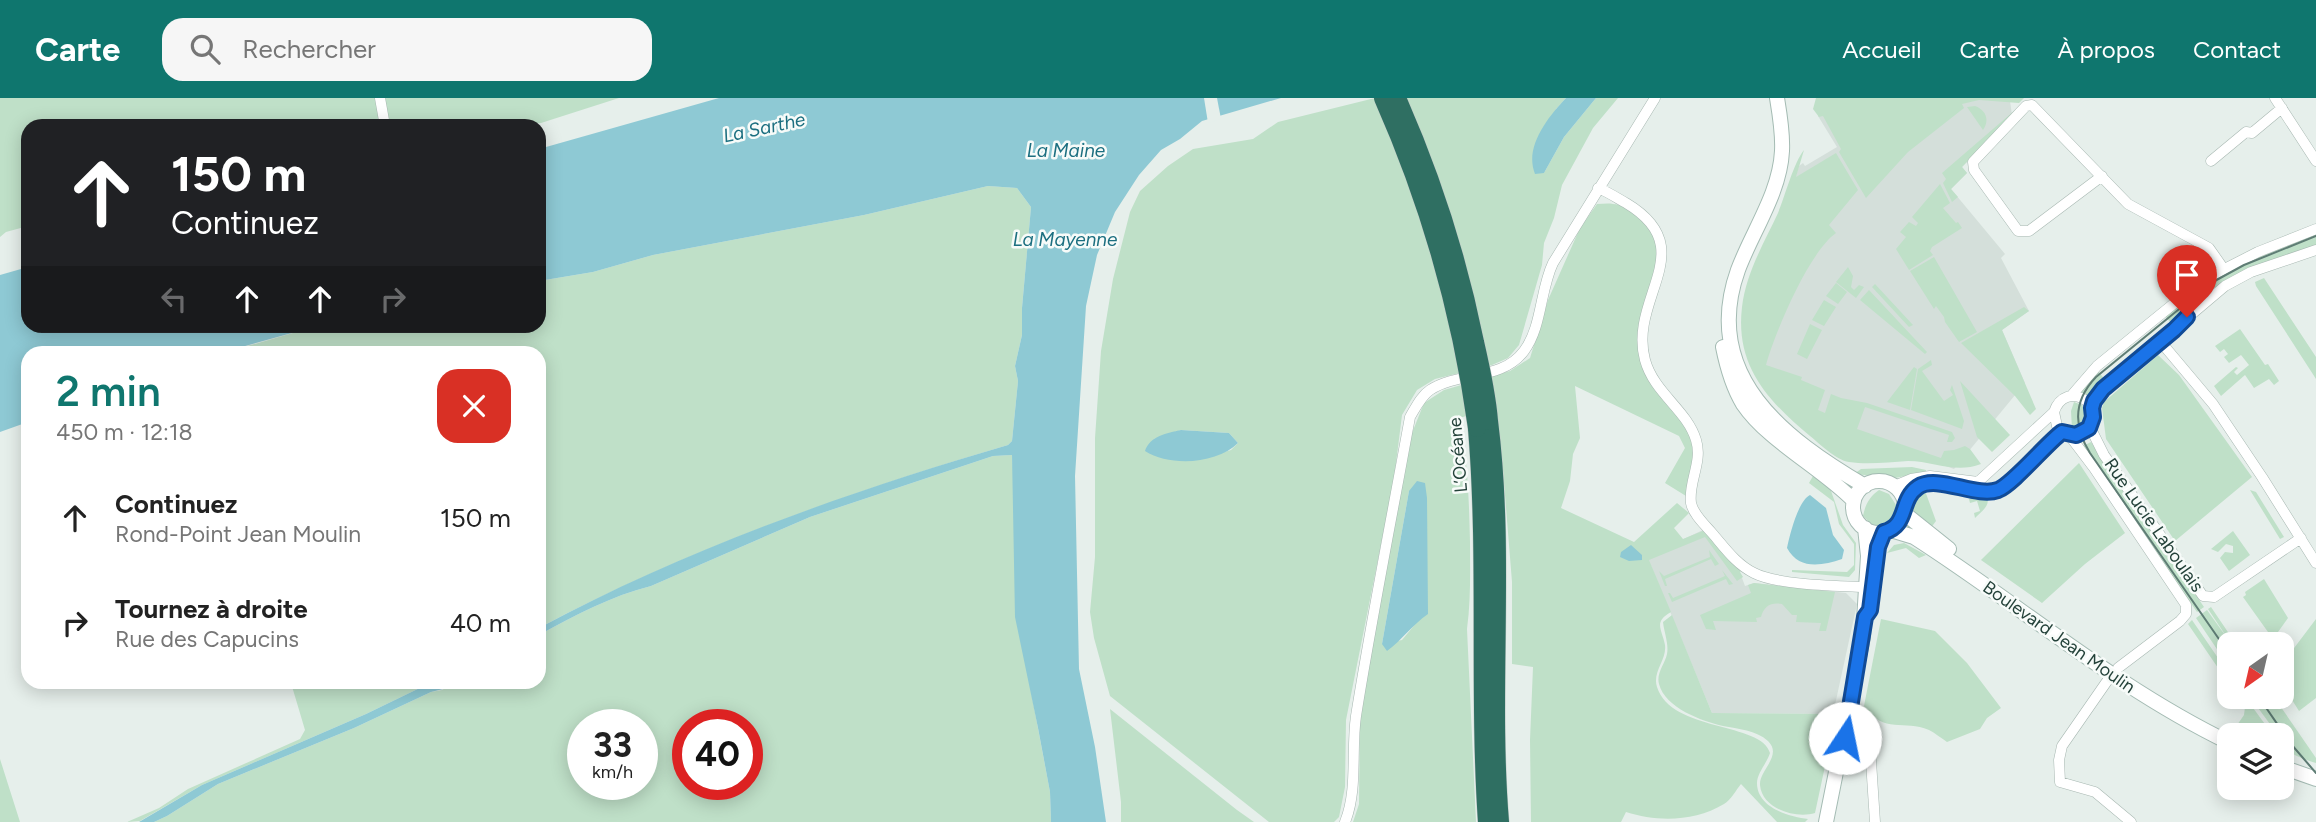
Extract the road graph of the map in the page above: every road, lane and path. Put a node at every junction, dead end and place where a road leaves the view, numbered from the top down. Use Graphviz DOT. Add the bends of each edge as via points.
graph roads {
  1 [pos="380,98"];
  2 [pos="1383,98"];
  3 [pos="1397,98"];
  4 [pos="1656,98"];
  5 [pos="1777,98"];
  6 [pos="2275,98"];
  7 [pos="2282,108"];
  8 [pos="384,119"];
  9 [pos="1782,135"];
  10 [pos="2316,160"];
  11 [pos="2211,161"];
  12 [pos="2102,176"];
  13 [pos="1598,187"];
  14 [pos="2316,229"];
  15 [pos="2316,250"];
  16 [pos="2223,268"];
  17 [pos="2160,341"];
  18 [pos="2071,396"];
  19 [pos="2092,408"];
  20 [pos="2054,412"];
  21 [pos="1483,425"];
  22 [pos="2090,427"];
  23 [pos="2065,433"];
  24 [pos="1865,486"];
  25 [pos="1894,486"];
  26 [pos="1854,501"];
  27 [pos="1904,508"];
  28 [pos="1864,528"];
  29 [pos="1888,531"];
  30 [pos="2301,538"];
  31 [pos="2316,563"];
  32 [pos="1864,587"];
  33 [pos="1865,617"];
  34 [pos="2115,671"];
  35 [pos="1849,716"];
  36 [pos="2217,729"];
  37 [pos="2217,737"];
  38 [pos="2294,765"];
  39 [pos="2294,771"];
  40 [pos="2316,772"];
  41 [pos="2316,779"];
  42 [pos="1345,822"];
  43 [pos="1487,822"];
  44 [pos="1500,822"];
  45 [pos="1826,822"];
  46 [pos="1875,822"];
  47 [pos="2131,822"];
  1 -- 8 [label="street"];
  2 -- 21 [label="highway, L’Océane, bridge" via="1418,182 1446,272"];
  3 -- 21 [label="highway, L’Océane, bridge" via="1453,250 1474,333"];
  4 -- 13 [label="street"];
  5 -- 9 [label="main road"];
  6 -- 7 [label="street"];
  7 -- 10 [label="street"];
  7 -- 11 [label="street"];
  9 -- 24 [label="main road" via="1771,195 1738,271 1731,299 1731,344 1749,391 1777,425"];
  9 -- 26 [label="main road" via="1727,277 1722,344 1736,390 1755,419"];
  12 -- 12 [label="street" via="2030,105 1973,162 1974,170 2018,231 2029,231"];
  12 -- 16 [label="street" via="2128,204 2208,248"];
  13 -- 32 [label="street" via="1645,215 1660,238 1662,260 1645,316 1642,344 1654,381 1696,440 1691,498 1695,513 1733,558 1755,574"];
  13 -- 42 [label="street" via="1552,263 1525,351 1494,372 1446,382 1427,392 1410,417 1363,673 1351,802"];
  14 -- 16 [label="street"];
  15 -- 17 [label="street" via="2225,286"];
  16 -- 18 [label="street" via="2097,366"];
  17 -- 19 [label="street" via="2103,389"];
  17 -- 30 [label="street" via="2213,404"];
  18 -- 19 [label="street" via="2083,398"];
  18 -- 20 [label="street" via="2060,401"];
  19 -- 22 [label="street"];
  20 -- 23 [label="street" via="2056,424"];
  20 -- 25 [label="street" via="1978,482 1930,476"];
  21 -- 43 [label="highway, L’Océane"];
  21 -- 44 [label="highway, L’Océane" via="1497,521"];
  22 -- 23 [label="street" via="2080,434"];
  22 -- 30 [label="street, Rue Lucie Laboulais" via="2104,455 2203,596 2214,597"];
  23 -- 27 [label="street" via="1999,489 1919,486"];
  23 -- 34 [label="street" via="2094,468 2186,605 2180,621"];
  24 -- 25 [label="main road" via="1880,482"];
  24 -- 26 [label="main road"];
  25 -- 27 [label="main road"];
  26 -- 28 [label="main road" via="1855,516"];
  27 -- 29 [label="main road" via="1899,524"];
  27 -- 34 [label="main road, Boulevard Jean Moulin" via="1965,560"];
  28 -- 29 [label="main road"];
  28 -- 32 [label="main road" via="1868,556"];
  29 -- 33 [label="main road" via="1878,547 1870,610"];
  29 -- 34 [label="main road, Boulevard Jean Moulin" via="1914,537"];
  30 -- 31 [label="street"];
  32 -- 33 [label="main road"];
  33 -- 35 [label="main road"];
  34 -- 36 [label="main road, Boulevard Jean Moulin"];
  34 -- 37 [label="main road, Boulevard Jean Moulin" via="2188,723"];
  34 -- 47 [label="street" via="2062,746 2060,782 2095,792"];
  35 -- 45 [label="main road"];
  35 -- 46 [label="street" via="1869,731"];
  38 -- 40 [label="main road"];
  39 -- 41 [label="main road"];
}
